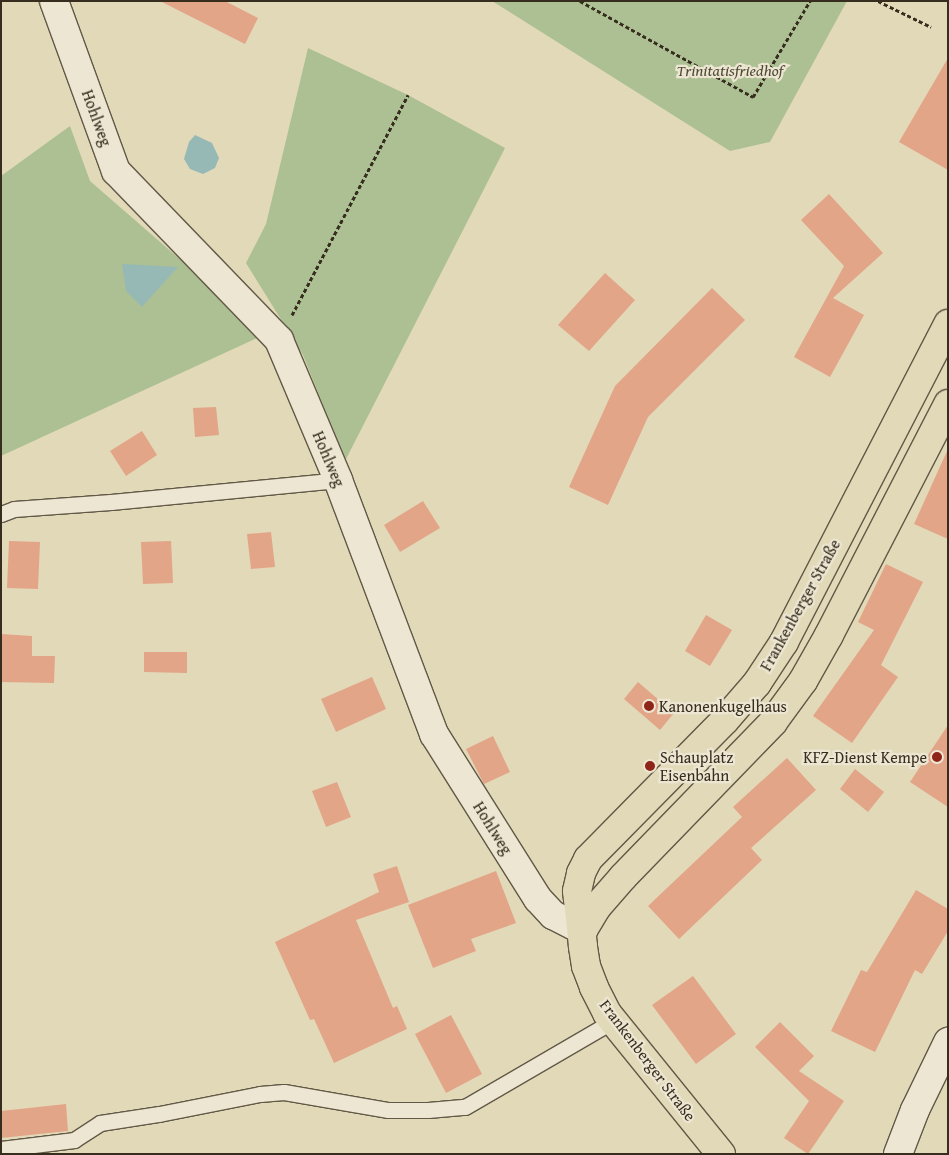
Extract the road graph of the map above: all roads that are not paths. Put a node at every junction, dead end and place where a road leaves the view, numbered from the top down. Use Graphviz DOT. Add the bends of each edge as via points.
graph roads {
  1 [pos="54,1"];
  2 [pos="948,324"];
  3 [pos="948,404"];
  4 [pos="338,480"];
  5 [pos="1,514"];
  6 [pos="582,930"];
  7 [pos="614,1021"];
  8 [pos="948,1042"];
  9 [pos="1,1149"];
  10 [pos="715,1152"];
  11 [pos="898,1154"];
  1 -- 4 [label="street, Hohlweg" via="116,170 279,340"];
  2 -- 6 [label="main road, Frankenberger Straße" via="784,642 757,683 725,720 588,859 578,890"];
  3 -- 6 [label="main road" via="803,681 773,722 623,877"];
  4 -- 5 [label="lane" via="14,509"];
  4 -- 6 [label="street, Hohlweg" via="434,734 538,899 553,915"];
  6 -- 7 [label="main road, Frankenberger Straße" via="586,966"];
  7 -- 9 [label="lane" via="465,1107 388,1110 284,1092 260,1094 100,1123 74,1140"];
  7 -- 10 [label="main road, Frankenberger Straße"];
  8 -- 11 [label="street"];
}
